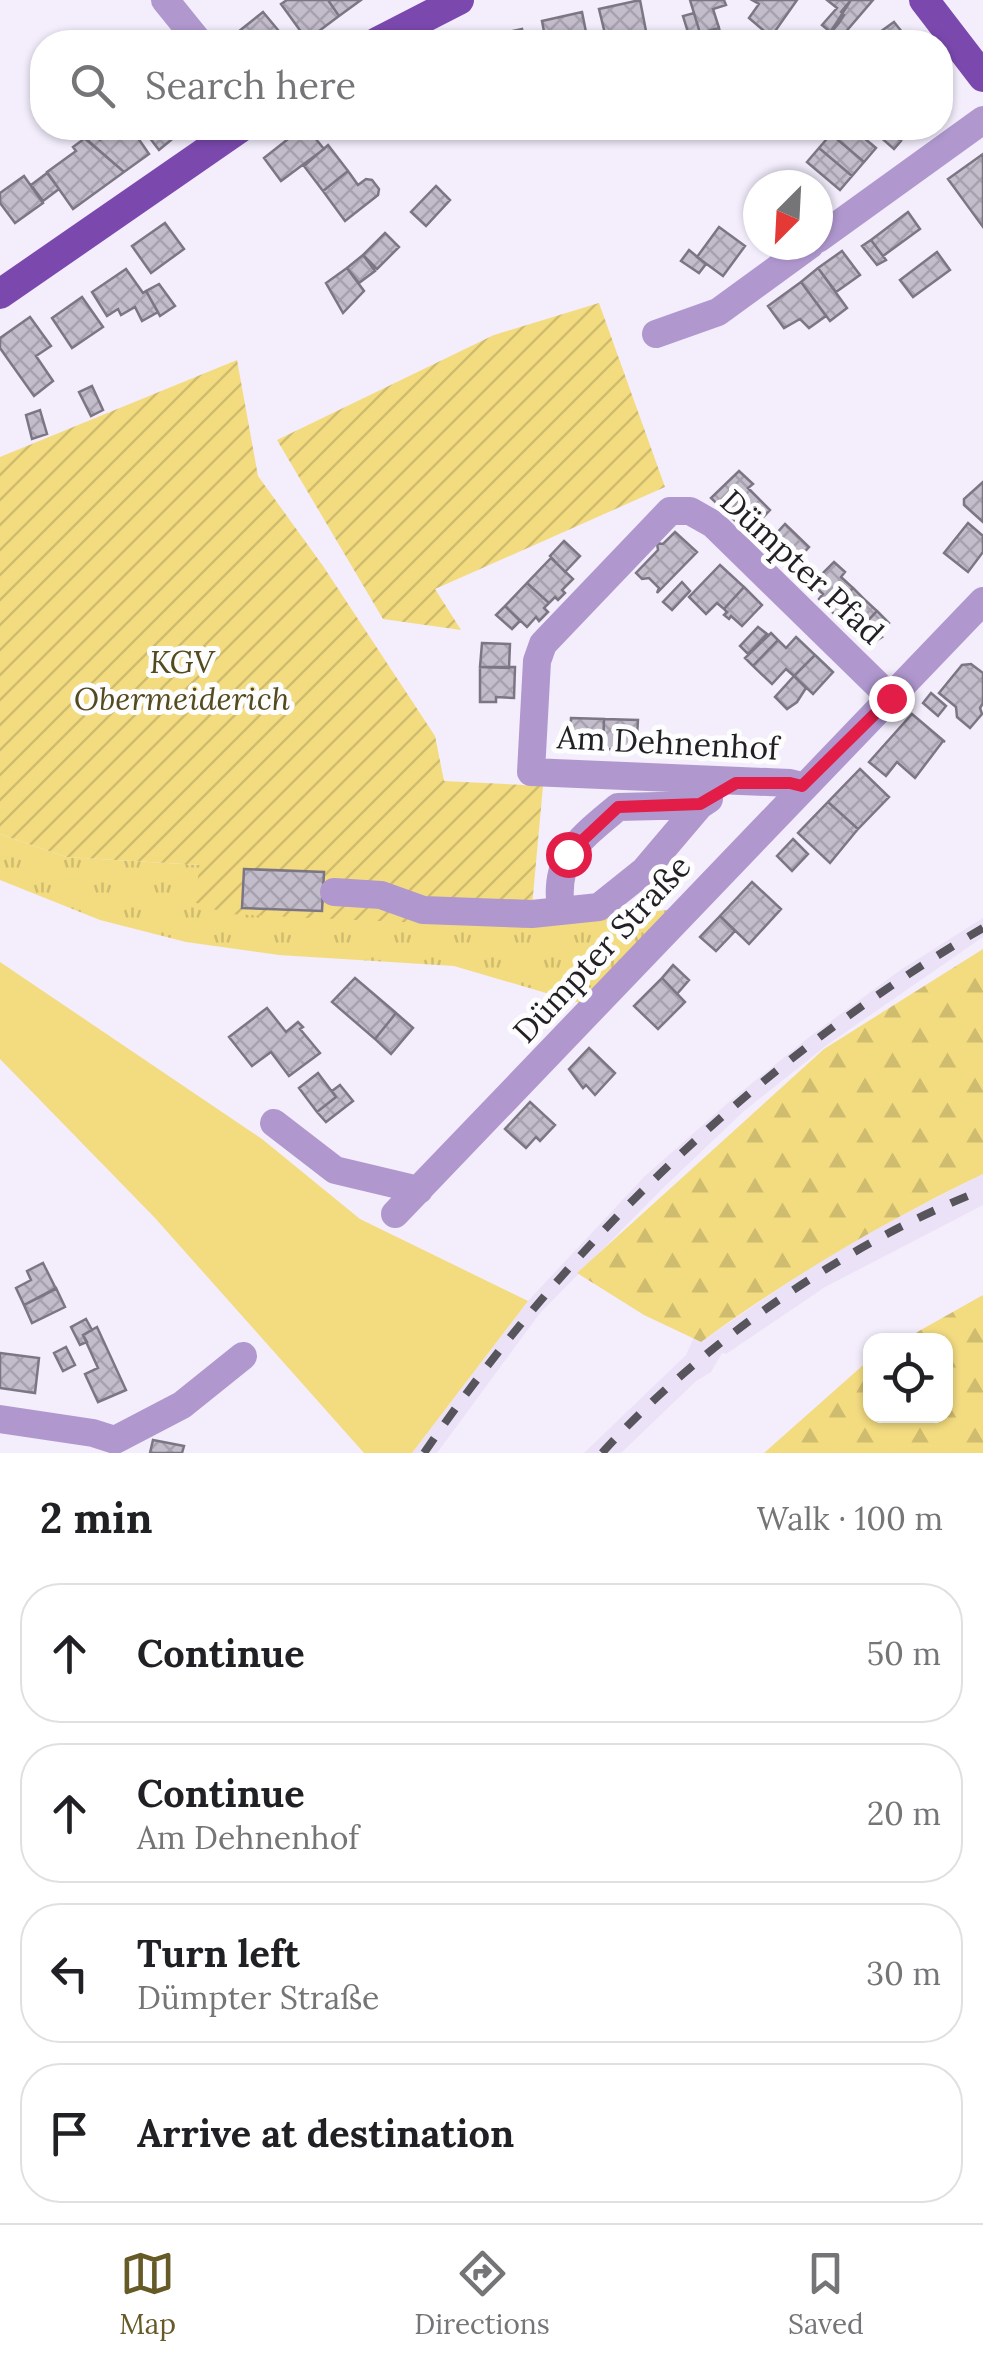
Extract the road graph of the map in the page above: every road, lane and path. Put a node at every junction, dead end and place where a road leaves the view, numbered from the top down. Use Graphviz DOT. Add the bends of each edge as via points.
graph roads {
  1 [pos="165,0"];
  2 [pos="459,0"];
  3 [pos="924,0"];
  4 [pos="189,30"];
  5 [pos="400,30"];
  6 [pos="947,30"];
  7 [pos="953,38"];
  8 [pos="983,77"];
  9 [pos="983,120"];
  10 [pos="223,140"];
  11 [pos="833,229"];
  12 [pos="789,260"];
  13 [pos="0,294"];
  14 [pos="656,334"];
  15 [pos="983,601"];
  16 [pos="891,698"];
  17 [pos="531,772"];
  18 [pos="736,783"];
  19 [pos="802,786"];
  20 [pos="700,804"];
  21 [pos="334,892"];
  22 [pos="562,909"];
  23 [pos="274,1123"];
  24 [pos="419,1190"];
  25 [pos="395,1214"];
  26 [pos="243,1356"];
  27 [pos="0,1419"];
  28 [pos="114,1446"];
  1 -- 4 [label="street"];
  2 -- 5 [label="main road"];
  3 -- 6 [label="main road"];
  7 -- 8 [label="main road"];
  9 -- 11 [label="street"];
  10 -- 13 [label="main road"];
  12 -- 14 [label="street" via="718,312"];
  15 -- 16 [label="street, Dümpter Straße"];
  16 -- 17 [label="street, Dümpter Pfad" via="713,524 690,511 670,511 543,644"];
  16 -- 19 [label="street, Dümpter Straße"];
  17 -- 18 [label="street, Am Dehnenhof"];
  18 -- 19 [label="street, Am Dehnenhof"];
  18 -- 20 [label="street"];
  19 -- 24 [label="street, Dümpter Straße"];
  20 -- 22 [label="street" via="622,891 599,907"];
  20 -- 22 [label="street" via="618,807 568,854 558,882"];
  21 -- 22 [label="street" via="381,895 424,910"];
  23 -- 24 [label="street" via="335,1170"];
  24 -- 25 [label="street, Dümpter Straße"];
  26 -- 28 [label="street" via="182,1405"];
  27 -- 28 [label="street" via="93,1433"];
}
